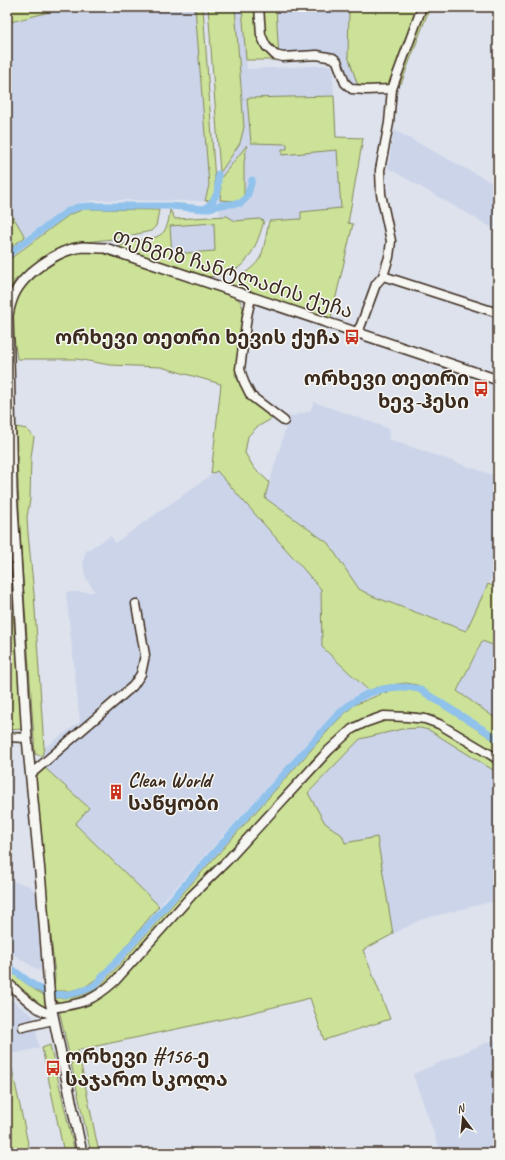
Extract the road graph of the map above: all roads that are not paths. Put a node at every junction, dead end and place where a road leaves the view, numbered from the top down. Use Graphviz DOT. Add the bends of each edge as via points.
graph roads {
  1 [pos="259,7"];
  2 [pos="422,7"];
  3 [pos="392,89"];
  4 [pos="383,276"];
  5 [pos="251,298"];
  6 [pos="498,313"];
  7 [pos="8,315"];
  8 [pos="356,333"];
  9 [pos="498,380"];
  10 [pos="284,422"];
  11 [pos="10,490"];
  12 [pos="136,604"];
  13 [pos="7,738"];
  14 [pos="27,738"];
  15 [pos="498,759"];
  16 [pos="31,774"];
  17 [pos="7,982"];
  18 [pos="52,1011"];
  19 [pos="23,1027"];
  20 [pos="82,1153"];
  1 -- 3 [label="street" via="262,35 266,46 275,55 317,55 333,58 345,83 352,89"];
  2 -- 3 [label="street"];
  3 -- 4 [label="street" via="380,170 381,194 391,241"];
  4 -- 6 [label="street"];
  4 -- 8 [label="street" via="376,284"];
  5 -- 7 [label="street, თენგიზ ჩანტლაძის ქუჩა" via="105,248 83,247 64,251 38,266 12,299"];
  5 -- 8 [label="street, თენგიზ ჩანტლაძის ქუჩა"];
  5 -- 10 [label="street" via="240,369 252,396"];
  7 -- 11 [label="street, თენგიზ ჩანტლაძის ქუჩა"];
  8 -- 9 [label="street, თენგიზ ჩანტლაძის ქუჩა"];
  11 -- 14 [label="street, თენგიზ ჩანტლაძის ქუჩა"];
  12 -- 16 [label="street" via="144,655 142,674 133,686"];
  13 -- 14 [label="street"];
  14 -- 16 [label="street, თენგიზ ჩანტლაძის ქუჩა"];
  15 -- 18 [label="street" via="439,724 425,719 384,716 352,729 328,751 226,862 192,895 115,981 89,1000"];
  16 -- 18 [label="street, თენგიზ ჩანტლაძის ქუჩა"];
  17 -- 18 [label="street" via="44,1013"];
  18 -- 19 [label="street"];
  18 -- 20 [label="street, თენგიზ ჩანტლაძის ქუჩა"];
}
